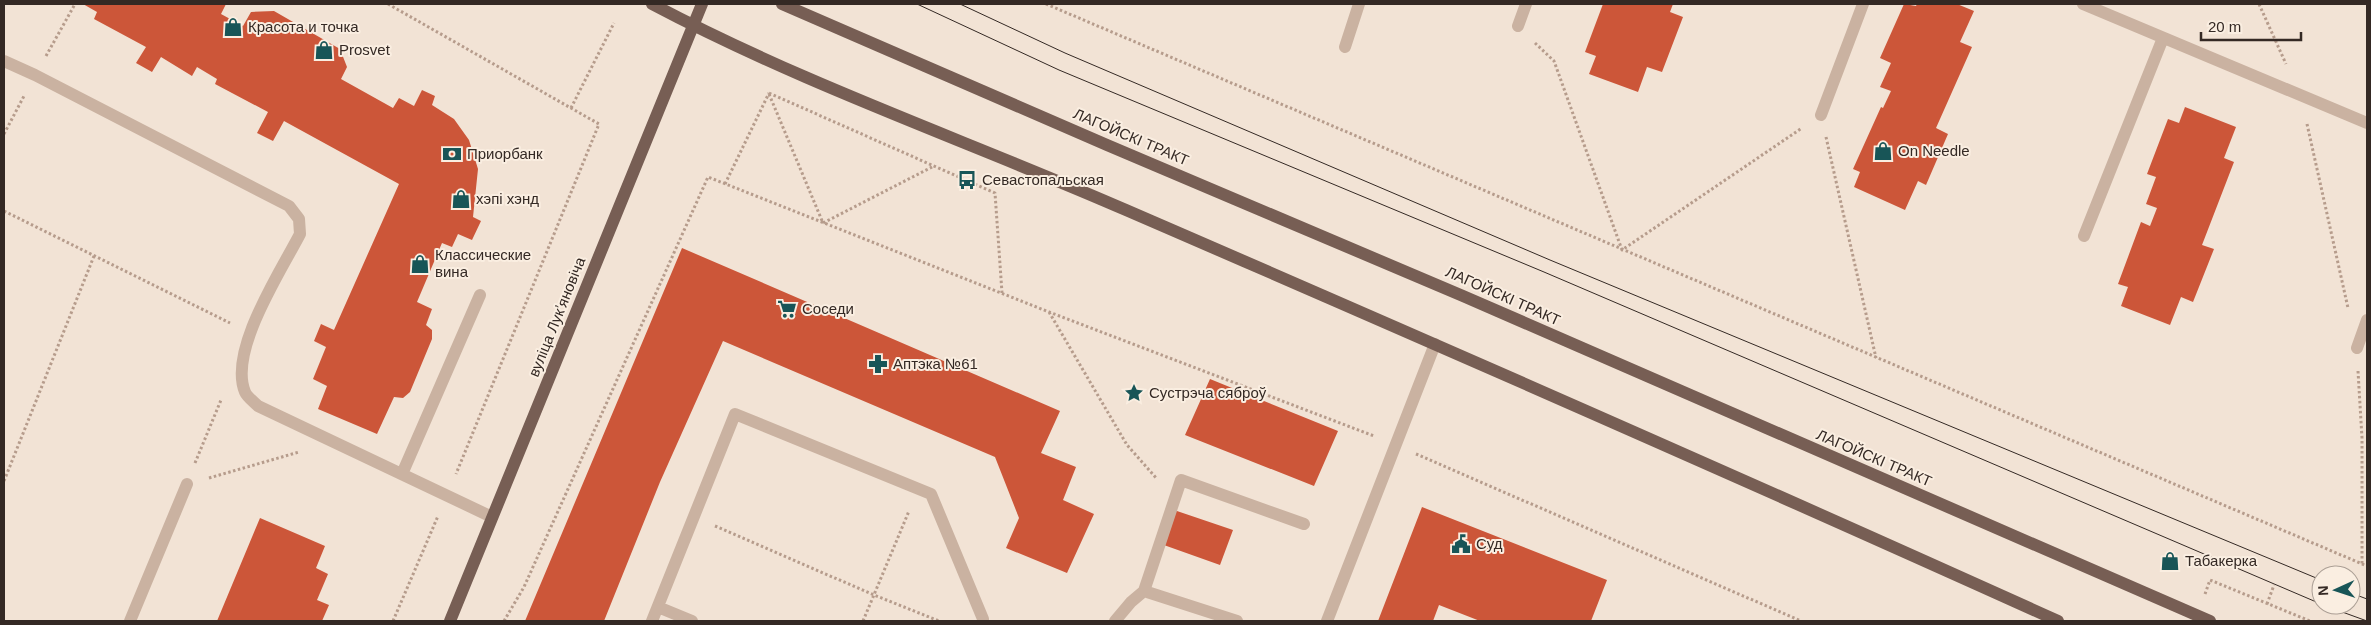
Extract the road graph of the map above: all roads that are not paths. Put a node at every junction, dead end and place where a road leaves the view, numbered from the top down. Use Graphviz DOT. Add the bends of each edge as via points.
graph roads {
  1 [pos="652,4"];
  2 [pos="702,4"];
  3 [pos="782,4"];
  4 [pos="1359,4"];
  5 [pos="1526,4"];
  6 [pos="1863,4"];
  7 [pos="2083,4"];
  8 [pos="694,26"];
  9 [pos="1518,26"];
  10 [pos="2163,38"];
  11 [pos="1345,46"];
  12 [pos="4,61"];
  13 [pos="1821,115"];
  14 [pos="2367,123"];
  15 [pos="2084,236"];
  16 [pos="480,295"];
  17 [pos="2367,320"];
  18 [pos="1435,344"];
  19 [pos="2356,348"];
  20 [pos="402,474"];
  21 [pos="187,484"];
  22 [pos="492,517"];
  23 [pos="1304,524"];
  24 [pos="1144,592"];
  25 [pos="658,607"];
  26 [pos="984,620"];
  27 [pos="130,621"];
  28 [pos="450,621"];
  29 [pos="652,621"];
  30 [pos="692,621"];
  31 [pos="1115,621"];
  32 [pos="1237,621"];
  33 [pos="1327,621"];
  34 [pos="2058,621"];
  35 [pos="2210,621"];
  1 -- 8 [label="main road"];
  2 -- 8 [label="main road, вуліца Лукʼяновіча"];
  3 -- 35 [label="main road, ЛАГОЙСКІ ТРАКТ"];
  4 -- 11 [label="lane"];
  5 -- 9 [label="lane"];
  6 -- 13 [label="lane"];
  7 -- 10 [label="lane"];
  8 -- 18 [label="main road" via="781,67 1088,193"];
  8 -- 22 [label="main road, вуліца Лукʼяновіча"];
  10 -- 14 [label="lane"];
  10 -- 15 [label="lane"];
  12 -- 20 [label="lane" via="289,206 299,219 300,234 249,332 241,375 245,393 258,406"];
  16 -- 20 [label="lane"];
  17 -- 19 [label="lane"];
  18 -- 33 [label="lane"];
  18 -- 34 [label="main road"];
  20 -- 22 [label="lane"];
  21 -- 27 [label="lane"];
  22 -- 28 [label="main road, вуліца Лукʼяновіча"];
  23 -- 24 [label="lane" via="1181,480"];
  24 -- 31 [label="lane"];
  24 -- 32 [label="lane"];
  25 -- 26 [label="lane" via="735,414 931,494"];
  25 -- 29 [label="lane"];
  25 -- 30 [label="lane"];
}
